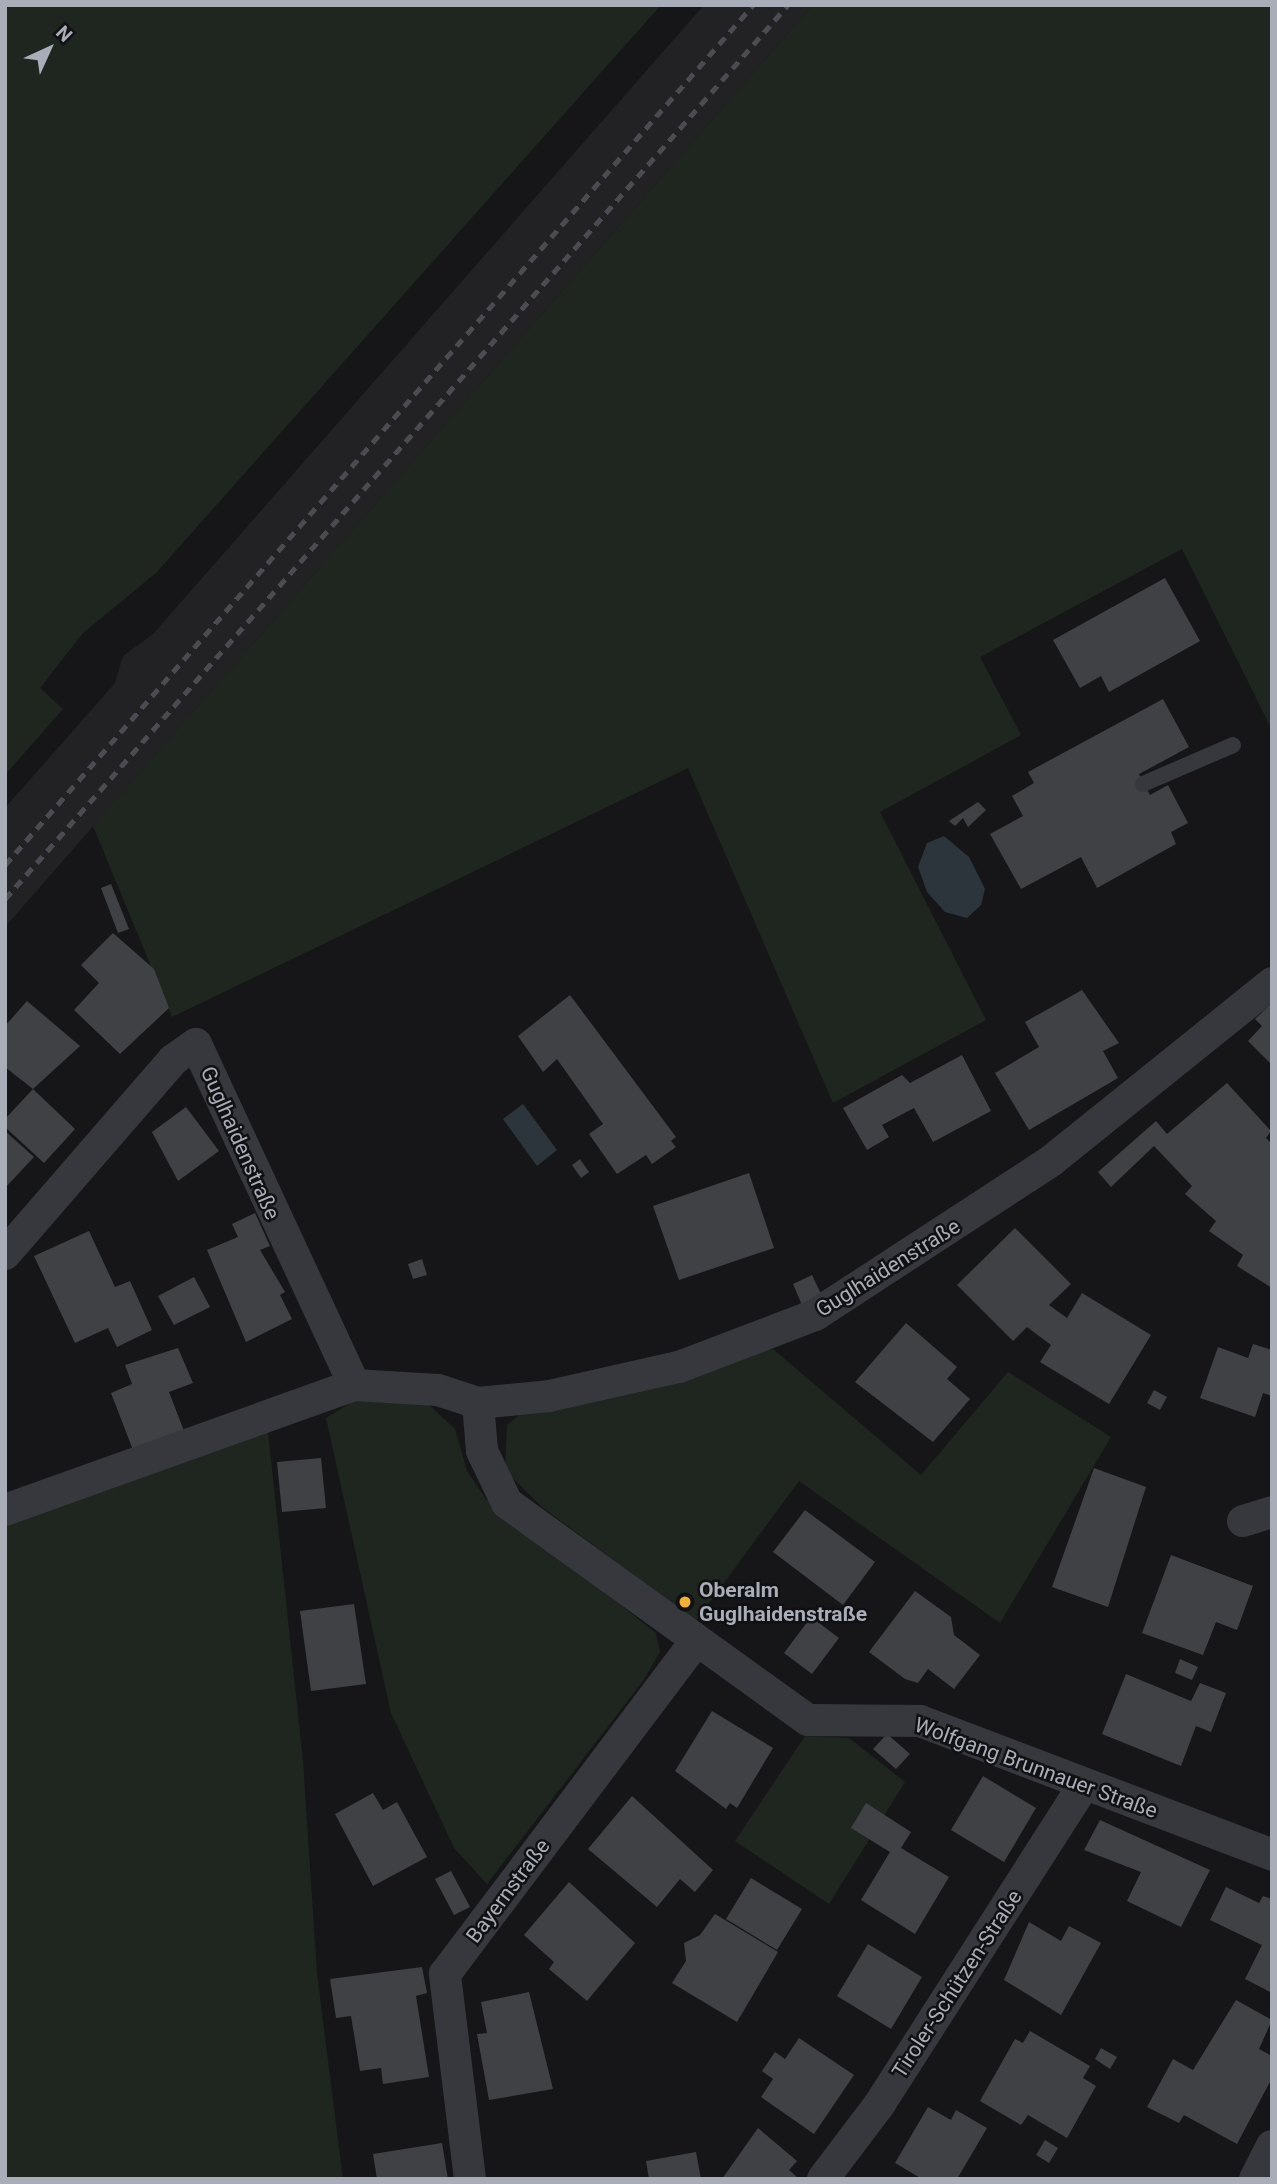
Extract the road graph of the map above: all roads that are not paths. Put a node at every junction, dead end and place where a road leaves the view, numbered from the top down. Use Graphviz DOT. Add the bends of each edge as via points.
graph roads {
  1 [pos="1233,745"];
  2 [pos="1143,784"];
  3 [pos="1272,983"];
  4 [pos="5,1255"];
  5 [pos="354,1385"];
  6 [pos="478,1404"];
  7 [pos="5,1510"];
  8 [pos="694,1644"];
  9 [pos="1084,1784"];
  10 [pos="1272,1855"];
  11 [pos="1272,2146"];
  12 [pos="470,2179"];
  13 [pos="823,2179"];
  14 [pos="1255,2179"];
  1 -- 2 [label="lane"];
  3 -- 6 [label="street, Guglhaidenstraße" via="1051,1161 815,1315 678,1367 549,1396"];
  4 -- 5 [label="street, Guglhaidenstraße" via="173,1060 196,1044"];
  5 -- 6 [label="street, Guglhaidenstraße" via="438,1390"];
  5 -- 7 [label="street, Guglhaidenstraße"];
  6 -- 8 [label="street, Wolfgang Brunnauer Straße" via="482,1451 507,1503"];
  8 -- 9 [label="street, Wolfgang Brunnauer Straße" via="808,1720 920,1721"];
  8 -- 12 [label="street, Bayernstraße" via="445,1974"];
  9 -- 10 [label="street, Wolfgang Brunnauer Straße"];
  9 -- 13 [label="street, Tiroler-Schützen-Straße" via="879,2105"];
  11 -- 14 [label="street"];
}
